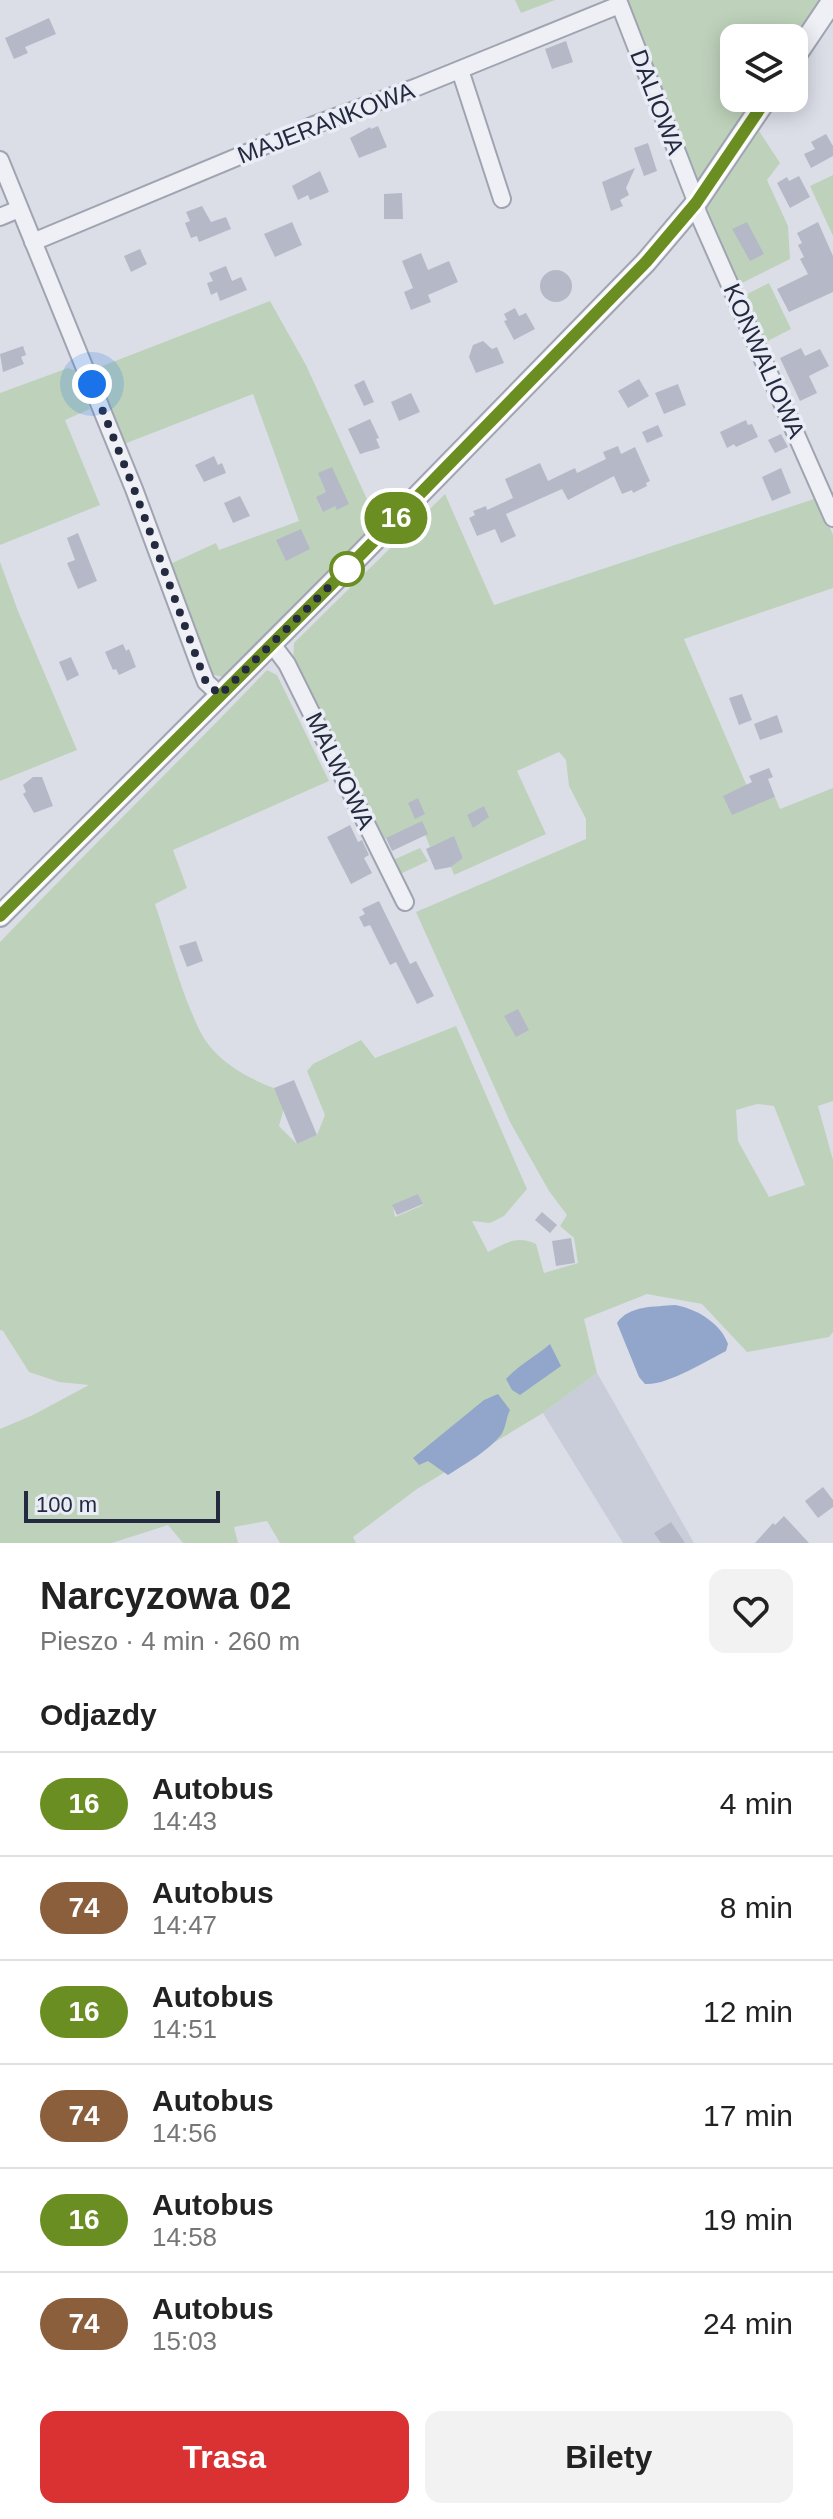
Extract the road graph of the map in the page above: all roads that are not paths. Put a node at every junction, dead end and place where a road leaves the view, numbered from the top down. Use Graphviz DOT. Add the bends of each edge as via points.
graph roads {
  1 [pos="833,0"];
  2 [pos="618,2"];
  3 [pos="808,37"];
  4 [pos="460,70"];
  5 [pos="758,112"];
  6 [pos="0,160"];
  7 [pos="502,199"];
  8 [pos="696,203"];
  9 [pos="19,209"];
  10 [pos="0,217"];
  11 [pos="33,242"];
  12 [pos="833,518"];
  13 [pos="272,644"];
  14 [pos="220,695"];
  15 [pos="405,902"];
  16 [pos="0,916"];
  1 -- 3 [label="street"];
  2 -- 4 [label="street, MAJERANKOWA"];
  2 -- 8 [label="street, DALIOWA"];
  4 -- 7 [label="street"];
  4 -- 11 [label="street, MAJERANKOWA"];
  5 -- 8 [label="street"];
  6 -- 9 [label="street"];
  8 -- 12 [label="street, KONWALIOWA"];
  8 -- 13 [label="street" via="602,308"];
  9 -- 10 [label="street"];
  9 -- 11 [label="street"];
  11 -- 14 [label="street" via="206,682"];
  13 -- 14 [label="street"];
  13 -- 15 [label="street, MALWOWA" via="287,664"];
  14 -- 16 [label="street"];
}
